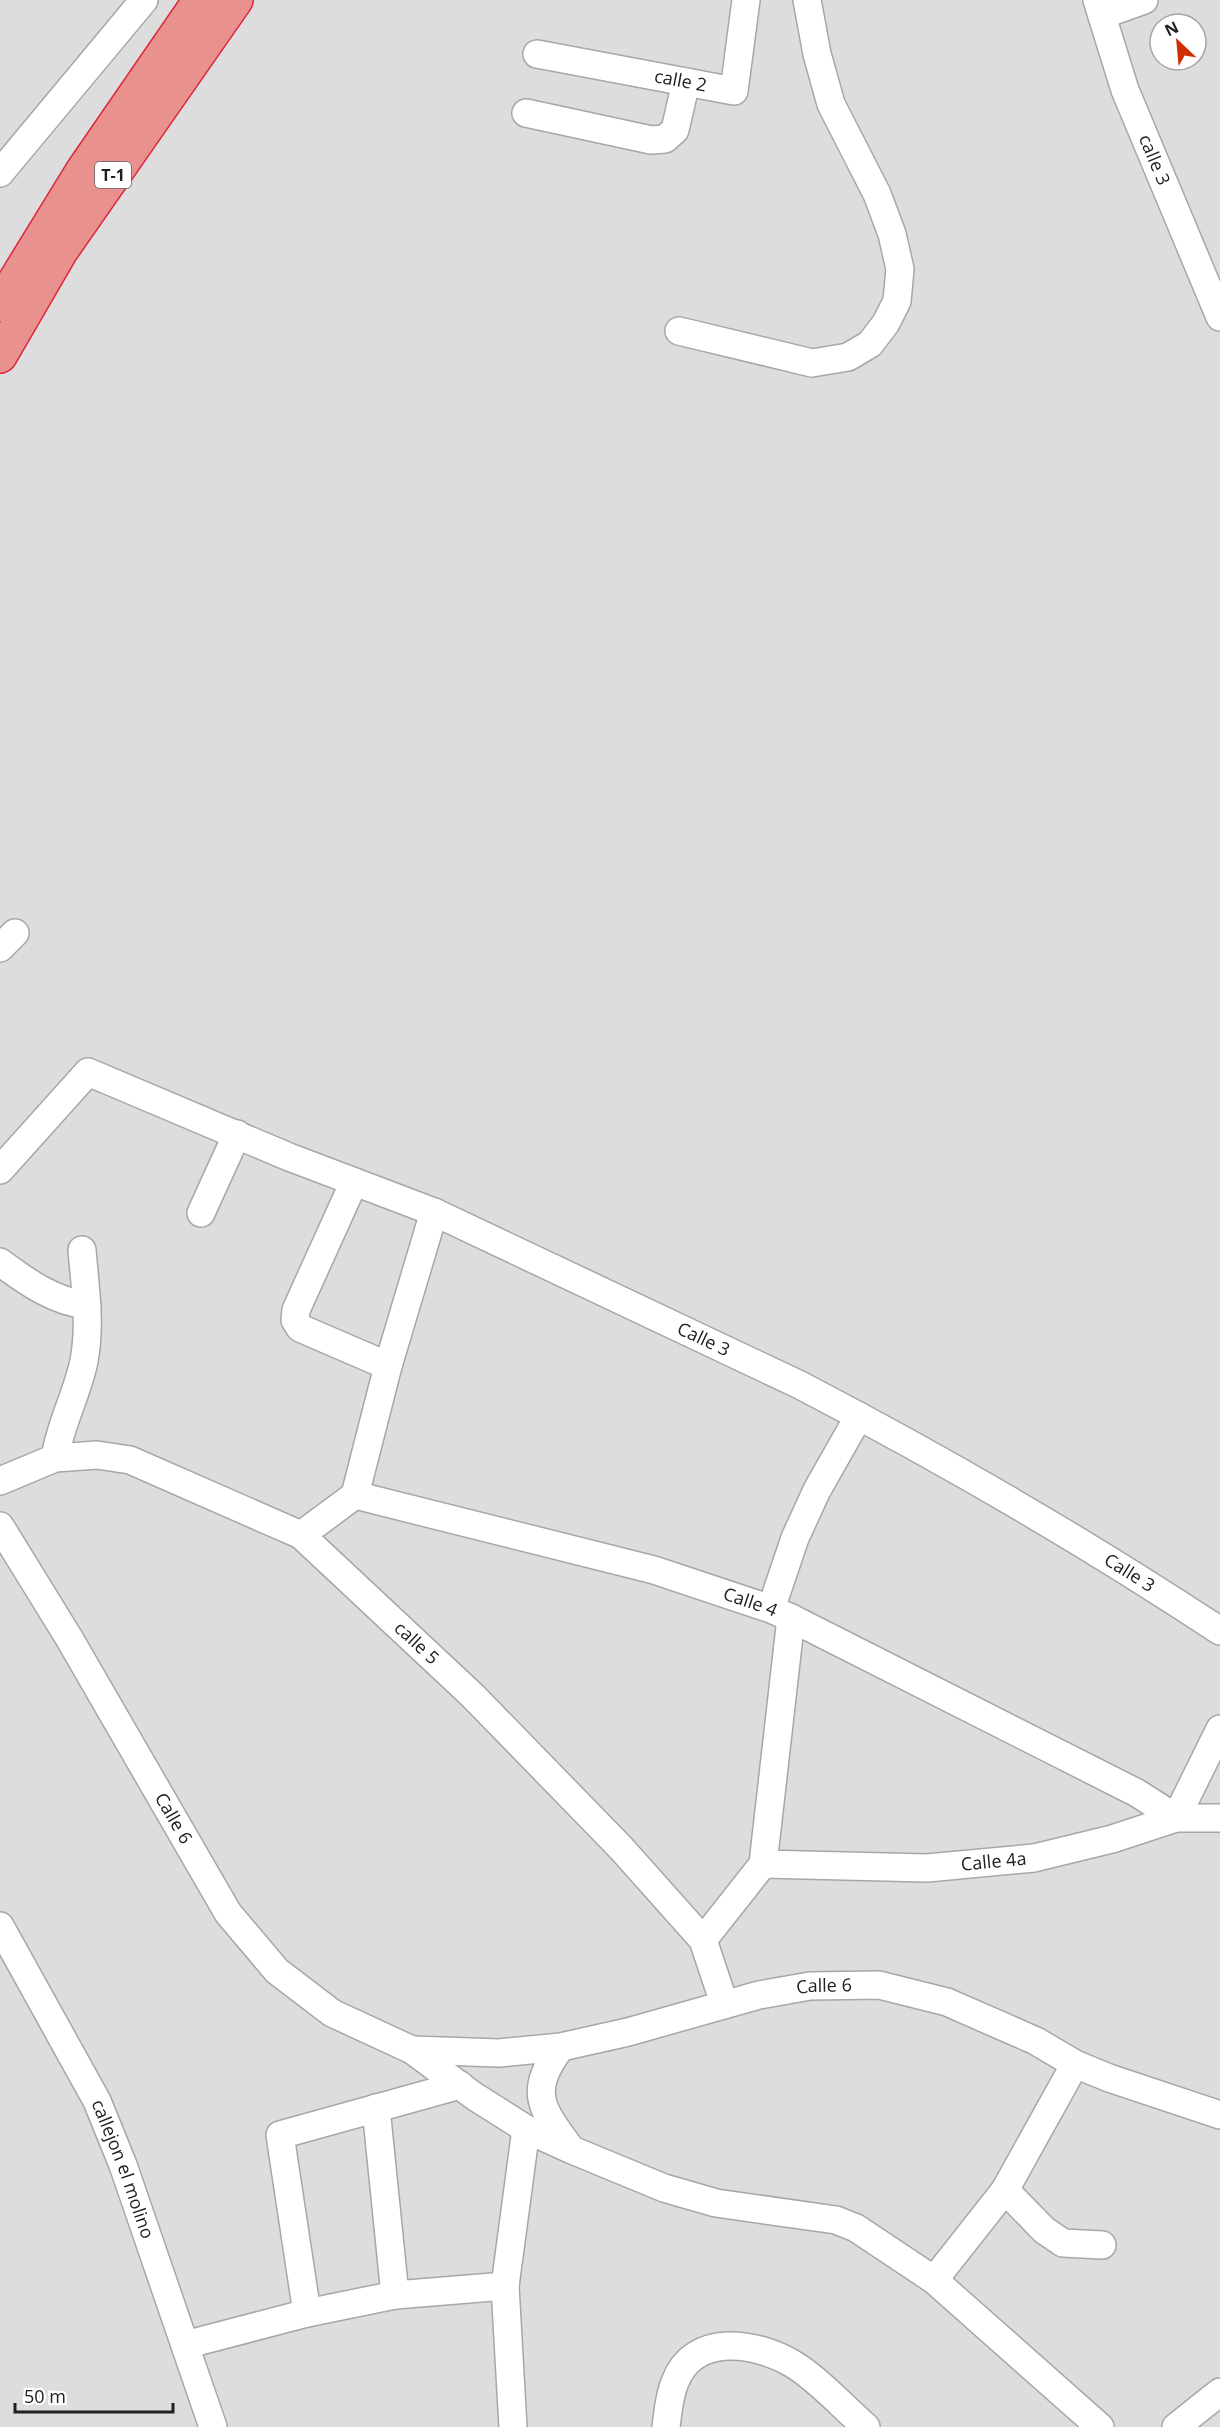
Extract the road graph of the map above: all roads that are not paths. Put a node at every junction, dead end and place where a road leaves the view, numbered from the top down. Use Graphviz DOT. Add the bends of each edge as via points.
graph roads {
  1 [pos="144,0"];
  2 [pos="200,0"];
  3 [pos="236,0"];
  4 [pos="746,0"];
  5 [pos="807,0"];
  6 [pos="1144,0"];
  7 [pos="1099,8"];
  8 [pos="537,54"];
  9 [pos="686,82"];
  10 [pos="526,113"];
  11 [pos="0,173"];
  12 [pos="0,305"];
  13 [pos="1220,317"];
  14 [pos="679,331"];
  15 [pos="0,356"];
  16 [pos="237,1134"];
  17 [pos="0,1170"];
  18 [pos="354,1182"];
  19 [pos="434,1212"];
  20 [pos="201,1213"];
  21 [pos="82,1250"];
  22 [pos="0,1262"];
  23 [pos="87,1305"];
  24 [pos="388,1366"];
  25 [pos="859,1416"];
  26 [pos="55,1458"];
  27 [pos="0,1481"];
  28 [pos="355,1495"];
  29 [pos="0,1526"];
  30 [pos="302,1535"];
  31 [pos="781,1613"];
  32 [pos="1220,1631"];
  33 [pos="1220,1729"];
  34 [pos="1176,1818"];
  35 [pos="1220,1818"];
  36 [pos="763,1864"];
  37 [pos="0,1926"];
  38 [pos="703,1940"];
  39 [pos="724,2003"];
  40 [pos="561,2047"];
  41 [pos="412,2050"];
  42 [pos="1075,2064"];
  43 [pos="460,2085"];
  44 [pos="376,2108"];
  45 [pos="1220,2115"];
  46 [pos="526,2129"];
  47 [pos="572,2150"];
  48 [pos="1005,2190"];
  49 [pos="1102,2245"];
  50 [pos="934,2280"];
  51 [pos="505,2286"];
  52 [pos="395,2295"];
  53 [pos="307,2313"];
  54 [pos="185,2345"];
  55 [pos="1220,2392"];
  56 [pos="213,2427"];
  57 [pos="513,2427"];
  58 [pos="666,2427"];
  59 [pos="866,2427"];
  60 [pos="1100,2427"];
  61 [pos="1176,2427"];
  1 -- 11 [label="street"];
  2 -- 12 [label="highway, T-1" via="83,170"];
  3 -- 15 [label="highway, T-1" via="61,251"];
  4 -- 9 [label="street, calle 2" via="734,91"];
  5 -- 14 [label="street" via="831,104 878,194 891,234 900,269 897,301 870,344 848,357 812,363"];
  6 -- 7 [label="street"];
  7 -- 13 [label="street, calle 3" via="1125,90"];
  8 -- 9 [label="street, calle 2"];
  9 -- 10 [label="street" via="675,130 665,139 651,140"];
  16 -- 17 [label="street, Calle 3" via="88,1072"];
  16 -- 18 [label="street, Calle 3"];
  16 -- 20 [label="street"];
  18 -- 19 [label="street, Calle 3"];
  18 -- 24 [label="street" via="296,1310 295,1320 300,1328"];
  19 -- 24 [label="street"];
  19 -- 25 [label="street, Calle 3"];
  21 -- 23 [label="street"];
  22 -- 23 [label="street" via="41,1289"];
  23 -- 26 [label="street" via="84,1363 58,1436"];
  24 -- 28 [label="street"];
  25 -- 31 [label="street" via="795,1538"];
  25 -- 32 [label="street, Calle 3" via="1132,1573"];
  26 -- 27 [label="street, calle 5"];
  26 -- 30 [label="street, calle 5" via="97,1455 130,1460"];
  28 -- 30 [label="street"];
  28 -- 31 [label="street, Calle 4" via="654,1570"];
  29 -- 41 [label="street, Calle 6" via="228,1913 277,1971 332,2013"];
  30 -- 38 [label="street, calle 5" via="473,1696 621,1848"];
  31 -- 34 [label="street, Calle 4" via="1137,1792"];
  31 -- 36 [label="street"];
  33 -- 34 [label="street"];
  34 -- 35 [label="street, Calle 4a"];
  34 -- 36 [label="street, Calle 4a" via="1034,1858 927,1868"];
  36 -- 38 [label="street"];
  37 -- 54 [label="street, callejon el molino" via="98,2101"];
  38 -- 39 [label="street, calle 5"];
  39 -- 40 [label="street, Calle 6"];
  39 -- 42 [label="street, Calle 6" via="810,1986 879,1985 947,2002 1036,2041"];
  40 -- 41 [label="street, Calle 6" via="500,2053"];
  40 -- 47 [label="street" via="543,2075 541,2092 545,2111"];
  41 -- 43 [label="street, Calle 6"];
  42 -- 45 [label="street, Calle 6"];
  42 -- 48 [label="street"];
  43 -- 44 [label="street"];
  43 -- 46 [label="street, Calle 6"];
  44 -- 52 [label="street"];
  44 -- 53 [label="street" via="283,2132 278,2138"];
  46 -- 47 [label="street, Calle 6"];
  46 -- 51 [label="street"];
  47 -- 50 [label="street, Calle 6" via="664,2188 716,2203 836,2220 870,2236"];
  48 -- 49 [label="street" via="1044,2230 1063,2243"];
  48 -- 50 [label="street"];
  50 -- 60 [label="street, Calle 6"];
  51 -- 52 [label="street"];
  51 -- 57 [label="street"];
  52 -- 53 [label="street"];
  53 -- 54 [label="street"];
  54 -- 56 [label="street, callejon el molino"];
  55 -- 61 [label="street"];
  58 -- 59 [label="street" via="675,2381 686,2364 699,2351 722,2345 755,2350 794,2365"];
}
